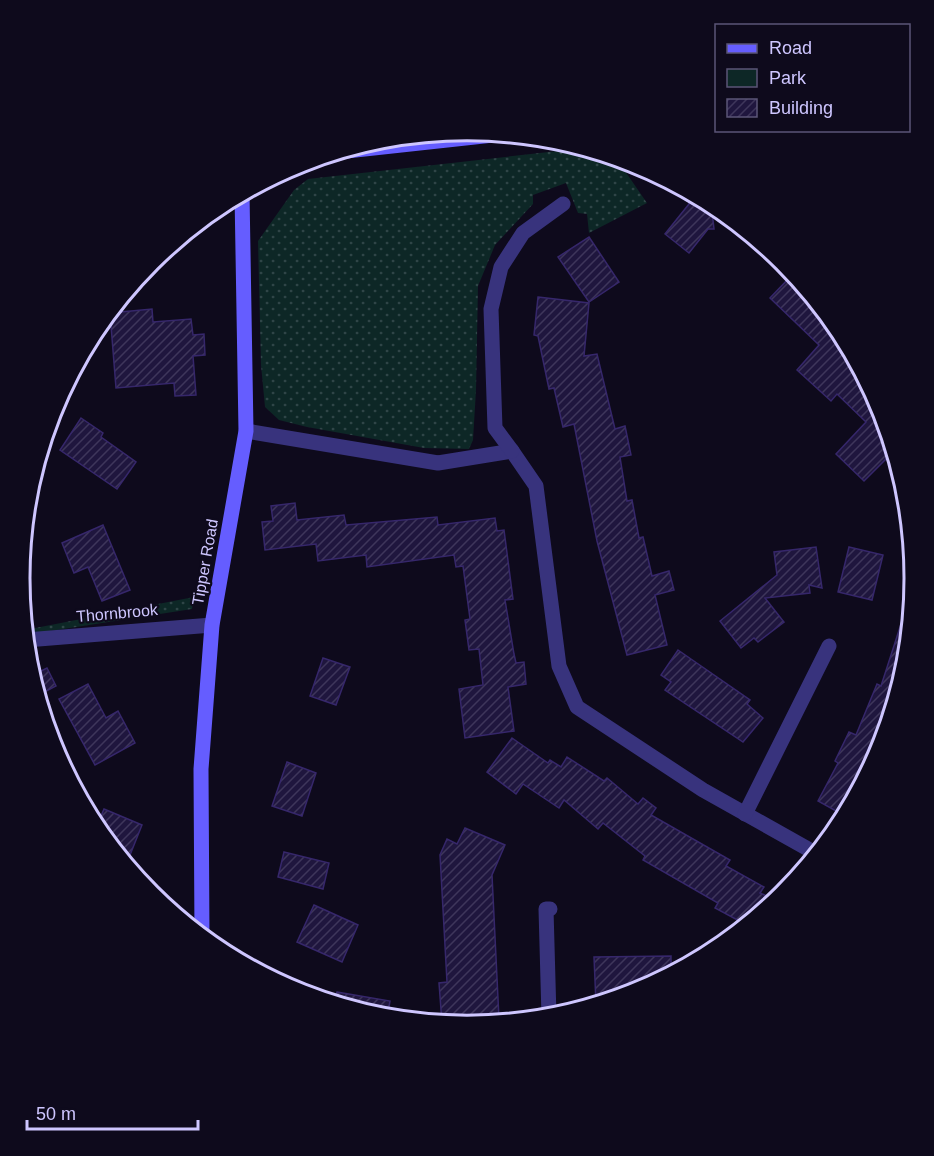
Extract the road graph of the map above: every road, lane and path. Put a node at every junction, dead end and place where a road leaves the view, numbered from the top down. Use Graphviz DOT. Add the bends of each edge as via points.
graph roads {
  1 [pos="242,204"];
  2 [pos="563,204"];
  3 [pos="246,431"];
  4 [pos="512,451"];
  5 [pos="212,625"];
  6 [pos="35,639"];
  7 [pos="830,646"];
  8 [pos="745,814"];
  9 [pos="809,850"];
  10 [pos="550,909"];
  11 [pos="202,926"];
  12 [pos="549,1007"];
  1 -- 3 [label="street, Tipper Road"];
  2 -- 4 [label="street" via="523,233 501,267 491,309 495,428"];
  3 -- 4 [label="street" via="438,463"];
  3 -- 5 [label="street, Tipper Road"];
  4 -- 8 [label="street" via="536,486 560,666 577,706"];
  5 -- 6 [label="street, Thornbrook"];
  5 -- 11 [label="street, Tipper Road" via="201,769"];
  7 -- 8 [label="street"];
  8 -- 9 [label="street"];
  10 -- 12 [label="street" via="546,909"];
}
